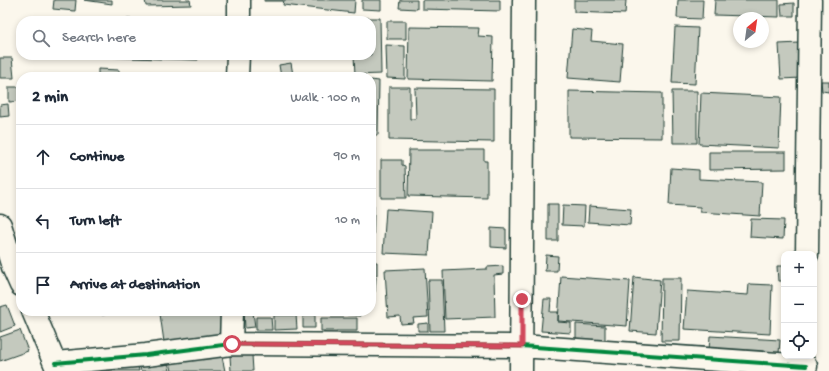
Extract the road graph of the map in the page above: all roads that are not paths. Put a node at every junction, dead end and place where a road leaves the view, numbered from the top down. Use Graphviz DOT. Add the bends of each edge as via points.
graph roads {
  1 [pos="239,0"];
  2 [pos="524,0"];
  3 [pos="810,0"];
  4 [pos="239,16"];
  5 [pos="238,60"];
  6 [pos="237,72"];
  7 [pos="0,225"];
  8 [pos="807,251"];
  9 [pos="16,274"];
  10 [pos="34,316"];
  11 [pos="232,316"];
  12 [pos="232,344"];
  13 [pos="522,346"];
  14 [pos="806,364"];
  15 [pos="57,367"];
  16 [pos="521,371"];
  1 -- 4 [label="street"];
  2 -- 13 [label="street"];
  3 -- 8 [label="street"];
  5 -- 6 [label="street"];
  7 -- 9 [label="street"];
  10 -- 15 [label="street"];
  11 -- 12 [label="street"];
  12 -- 13 [label="street"];
  12 -- 15 [label="street"];
  13 -- 14 [label="street"];
  13 -- 16 [label="street"];
}
